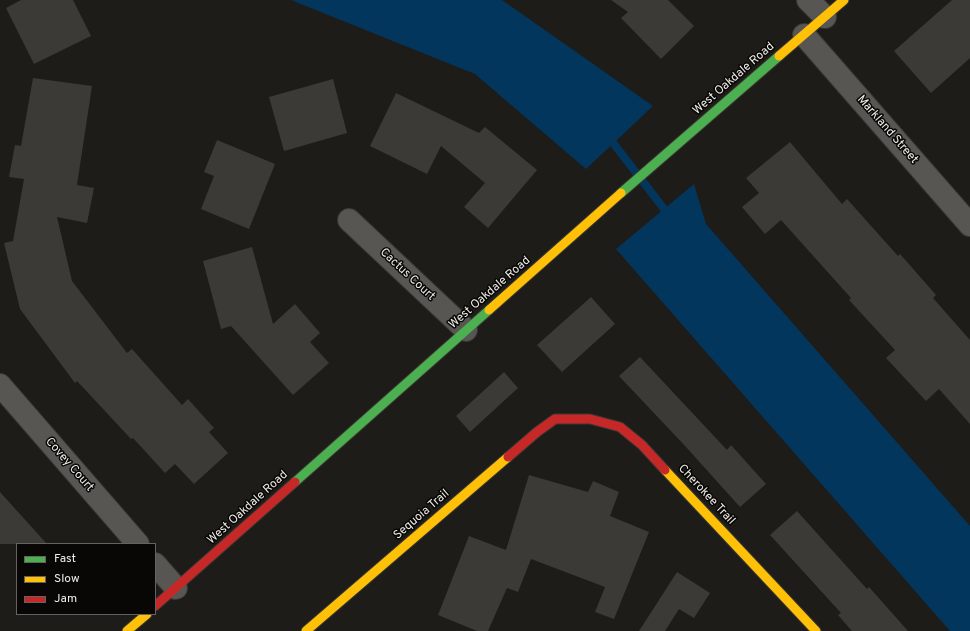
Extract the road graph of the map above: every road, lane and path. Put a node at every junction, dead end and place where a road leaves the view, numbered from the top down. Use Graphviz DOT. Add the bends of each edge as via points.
graph roads {
  1 [pos="808,0"];
  2 [pos="844,0"];
  3 [pos="825,17"];
  4 [pos="804,35"];
  5 [pos="349,220"];
  6 [pos="970,225"];
  7 [pos="466,330"];
  8 [pos="0,386"];
  9 [pos="555,419"];
  10 [pos="137,543"];
  11 [pos="156,565"];
  12 [pos="176,588"];
  13 [pos="156,605"];
  14 [pos="145,615"];
  15 [pos="127,631"];
  16 [pos="306,631"];
  17 [pos="816,631"];
  1 -- 3 [label="street"];
  2 -- 3 [label="street, West Oakdale Road"];
  3 -- 4 [label="street, West Oakdale Road"];
  4 -- 6 [label="street, Markland Street"];
  4 -- 7 [label="street, West Oakdale Road"];
  5 -- 7 [label="street, Cactus Court"];
  7 -- 12 [label="street, West Oakdale Road"];
  8 -- 10 [label="street, Covey Court"];
  9 -- 16 [label="street, Sequoia Trail"];
  9 -- 17 [label="street, Cherokee Trail" via="590,419 620,427 642,445"];
  11 -- 12 [label="street"];
  12 -- 13 [label="street, West Oakdale Road"];
  14 -- 15 [label="street"];
}
